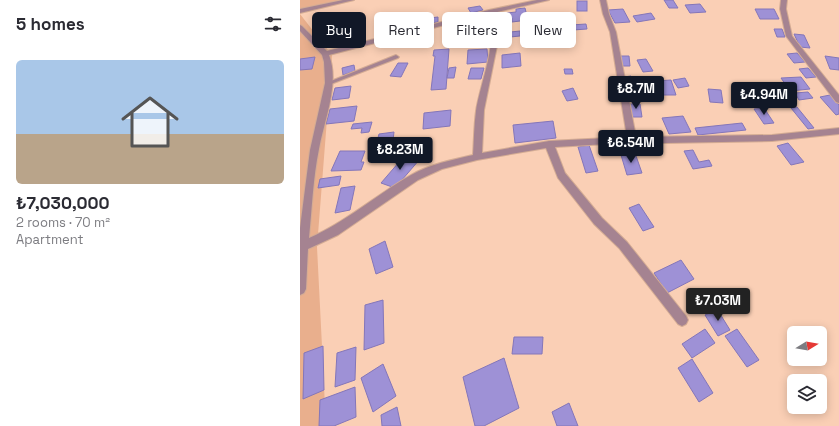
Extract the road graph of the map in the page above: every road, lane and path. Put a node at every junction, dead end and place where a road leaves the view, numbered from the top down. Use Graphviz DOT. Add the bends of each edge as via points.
graph roads {
  1 [pos="351,0"];
  2 [pos="546,0"];
  3 [pos="603,0"];
  4 [pos="784,0"];
  5 [pos="525,2"];
  6 [pos="300,11"];
  7 [pos="489,12"];
  8 [pos="442,24"];
  9 [pos="300,27"];
  10 [pos="494,48"];
  11 [pos="325,54"];
  12 [pos="396,57"];
  13 [pos="329,83"];
  14 [pos="836,91"];
  15 [pos="839,100"];
  16 [pos="839,131"];
  17 [pos="632,140"];
  18 [pos="549,144"];
  19 [pos="477,157"];
  20 [pos="304,246"];
  21 [pos="301,265"];
  22 [pos="300,289"];
  23 [pos="682,320"];
  1 -- 6 [label="street"];
  2 -- 5 [label="street"];
  3 -- 17 [label="street" via="613,32"];
  4 -- 14 [label="street" via="783,9 789,36"];
  5 -- 7 [label="street"];
  8 -- 11 [label="street"];
  9 -- 11 [label="street"];
  10 -- 19 [label="street" via="480,110"];
  11 -- 13 [label="street"];
  12 -- 13 [label="lane"];
  13 -- 20 [label="street" via="314,150"];
  14 -- 15 [label="street"];
  16 -- 17 [label="street" via="772,138"];
  17 -- 18 [label="street"];
  18 -- 19 [label="street"];
  18 -- 23 [label="street" via="561,175 598,221 623,245"];
  19 -- 20 [label="street" via="440,166 415,177 334,232"];
  20 -- 21 [label="street"];
  21 -- 22 [label="street"];
}
